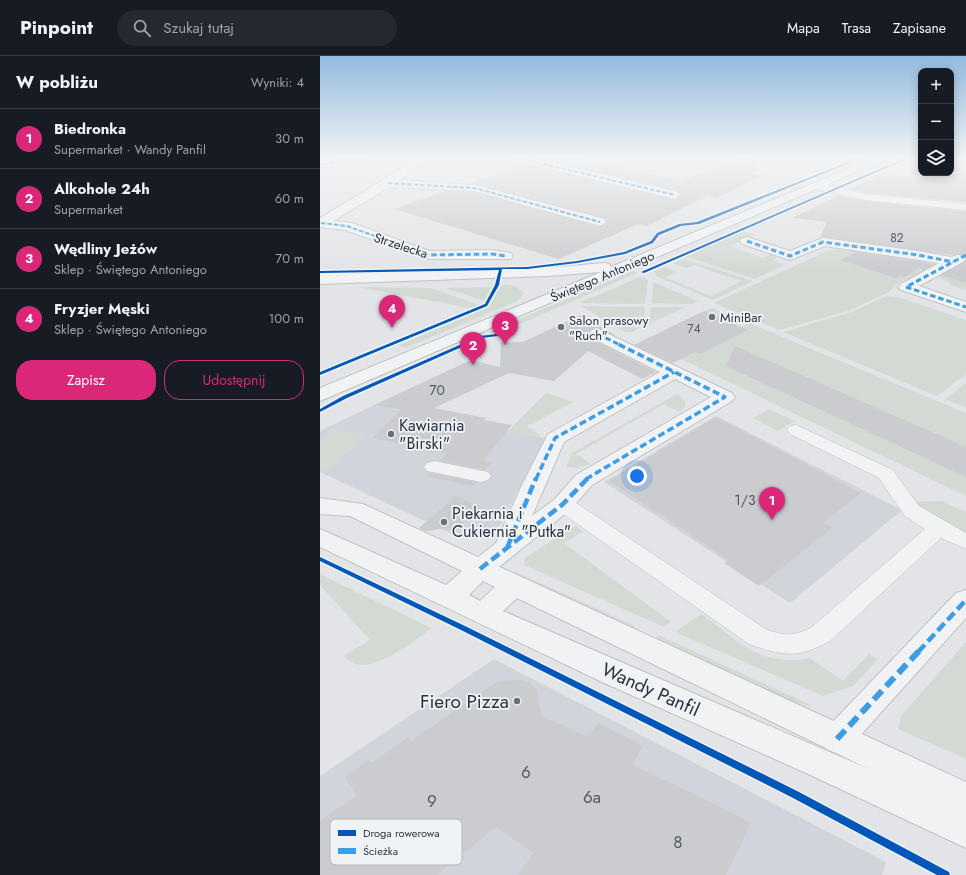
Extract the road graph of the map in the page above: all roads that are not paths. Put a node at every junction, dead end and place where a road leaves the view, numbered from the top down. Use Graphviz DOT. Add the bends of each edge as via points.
graph roads {
  1 [pos="366,196"];
  2 [pos="504,196"];
  3 [pos="793,196"];
  4 [pos="862,196"];
  5 [pos="966,207"];
  6 [pos="600,222"];
  7 [pos="321,223"];
  8 [pos="747,241"];
  9 [pos="506,256"];
  10 [pos="645,258"];
  11 [pos="960,258"];
  12 [pos="548,272"];
  13 [pos="326,278"];
  14 [pos="499,278"];
  15 [pos="576,287"];
  16 [pos="526,307"];
  17 [pos="966,307"];
  18 [pos="598,334"];
  19 [pos="674,372"];
  20 [pos="320,395"];
  21 [pos="796,430"];
  22 [pos="434,467"];
  23 [pos="480,476"];
  24 [pos="320,496"];
  25 [pos="564,504"];
  26 [pos="320,506"];
  27 [pos="355,509"];
  28 [pos="939,528"];
  29 [pos="320,537"];
  30 [pos="966,542"];
  31 [pos="506,548"];
  32 [pos="480,569"];
  33 [pos="514,585"];
  34 [pos="449,598"];
  35 [pos="966,600"];
  36 [pos="484,613"];
  37 [pos="828,751"];
  38 [pos="966,800"];
  39 [pos="966,831"];
  1 -- 7 [label="street, Strzelecka"];
  2 -- 6 [label="street"];
  3 -- 10 [label="street, Świętego Antoniego"];
  4 -- 5 [label="lane"];
  7 -- 9 [label="street, Strzelecka" via="347,226 428,255"];
  8 -- 11 [label="street" via="790,256 823,242"];
  10 -- 12 [label="street" via="590,269"];
  10 -- 15 [label="street, Świętego Antoniego"];
  11 -- 17 [label="street" via="906,287"];
  12 -- 13 [label="street"];
  12 -- 15 [label="street" via="570,277 576,281"];
  13 -- 14 [label="street"];
  14 -- 15 [label="street" via="536,278"];
  14 -- 16 [label="street" via="520,281 535,291"];
  15 -- 16 [label="street, Świętego Antoniego"];
  16 -- 20 [label="street, Świętego Antoniego"];
  18 -- 19 [label="street"];
  19 -- 25 [label="street" via="725,397 584,480"];
  19 -- 31 [label="street" via="555,438"];
  21 -- 28 [label="lane" via="886,474 912,511"];
  22 -- 23 [label="lane"];
  24 -- 27 [label="street"];
  25 -- 28 [label="lane" via="758,637 783,646 805,643 821,634"];
  25 -- 31 [label="street"];
  26 -- 27 [label="street, Wandy Panfil"];
  27 -- 32 [label="street, Wandy Panfil"];
  28 -- 30 [label="lane"];
  29 -- 34 [label="street, Wandy Panfil"];
  31 -- 32 [label="street"];
  32 -- 33 [label="street, Wandy Panfil"];
  32 -- 34 [label="street"];
  33 -- 36 [label="street"];
  33 -- 37 [label="street, Wandy Panfil"];
  34 -- 36 [label="street, Wandy Panfil"];
  35 -- 37 [label="street"];
  36 -- 37 [label="street, Wandy Panfil" via="613,673"];
  37 -- 38 [label="street, Wandy Panfil"];
  37 -- 39 [label="street, Wandy Panfil"];
}
